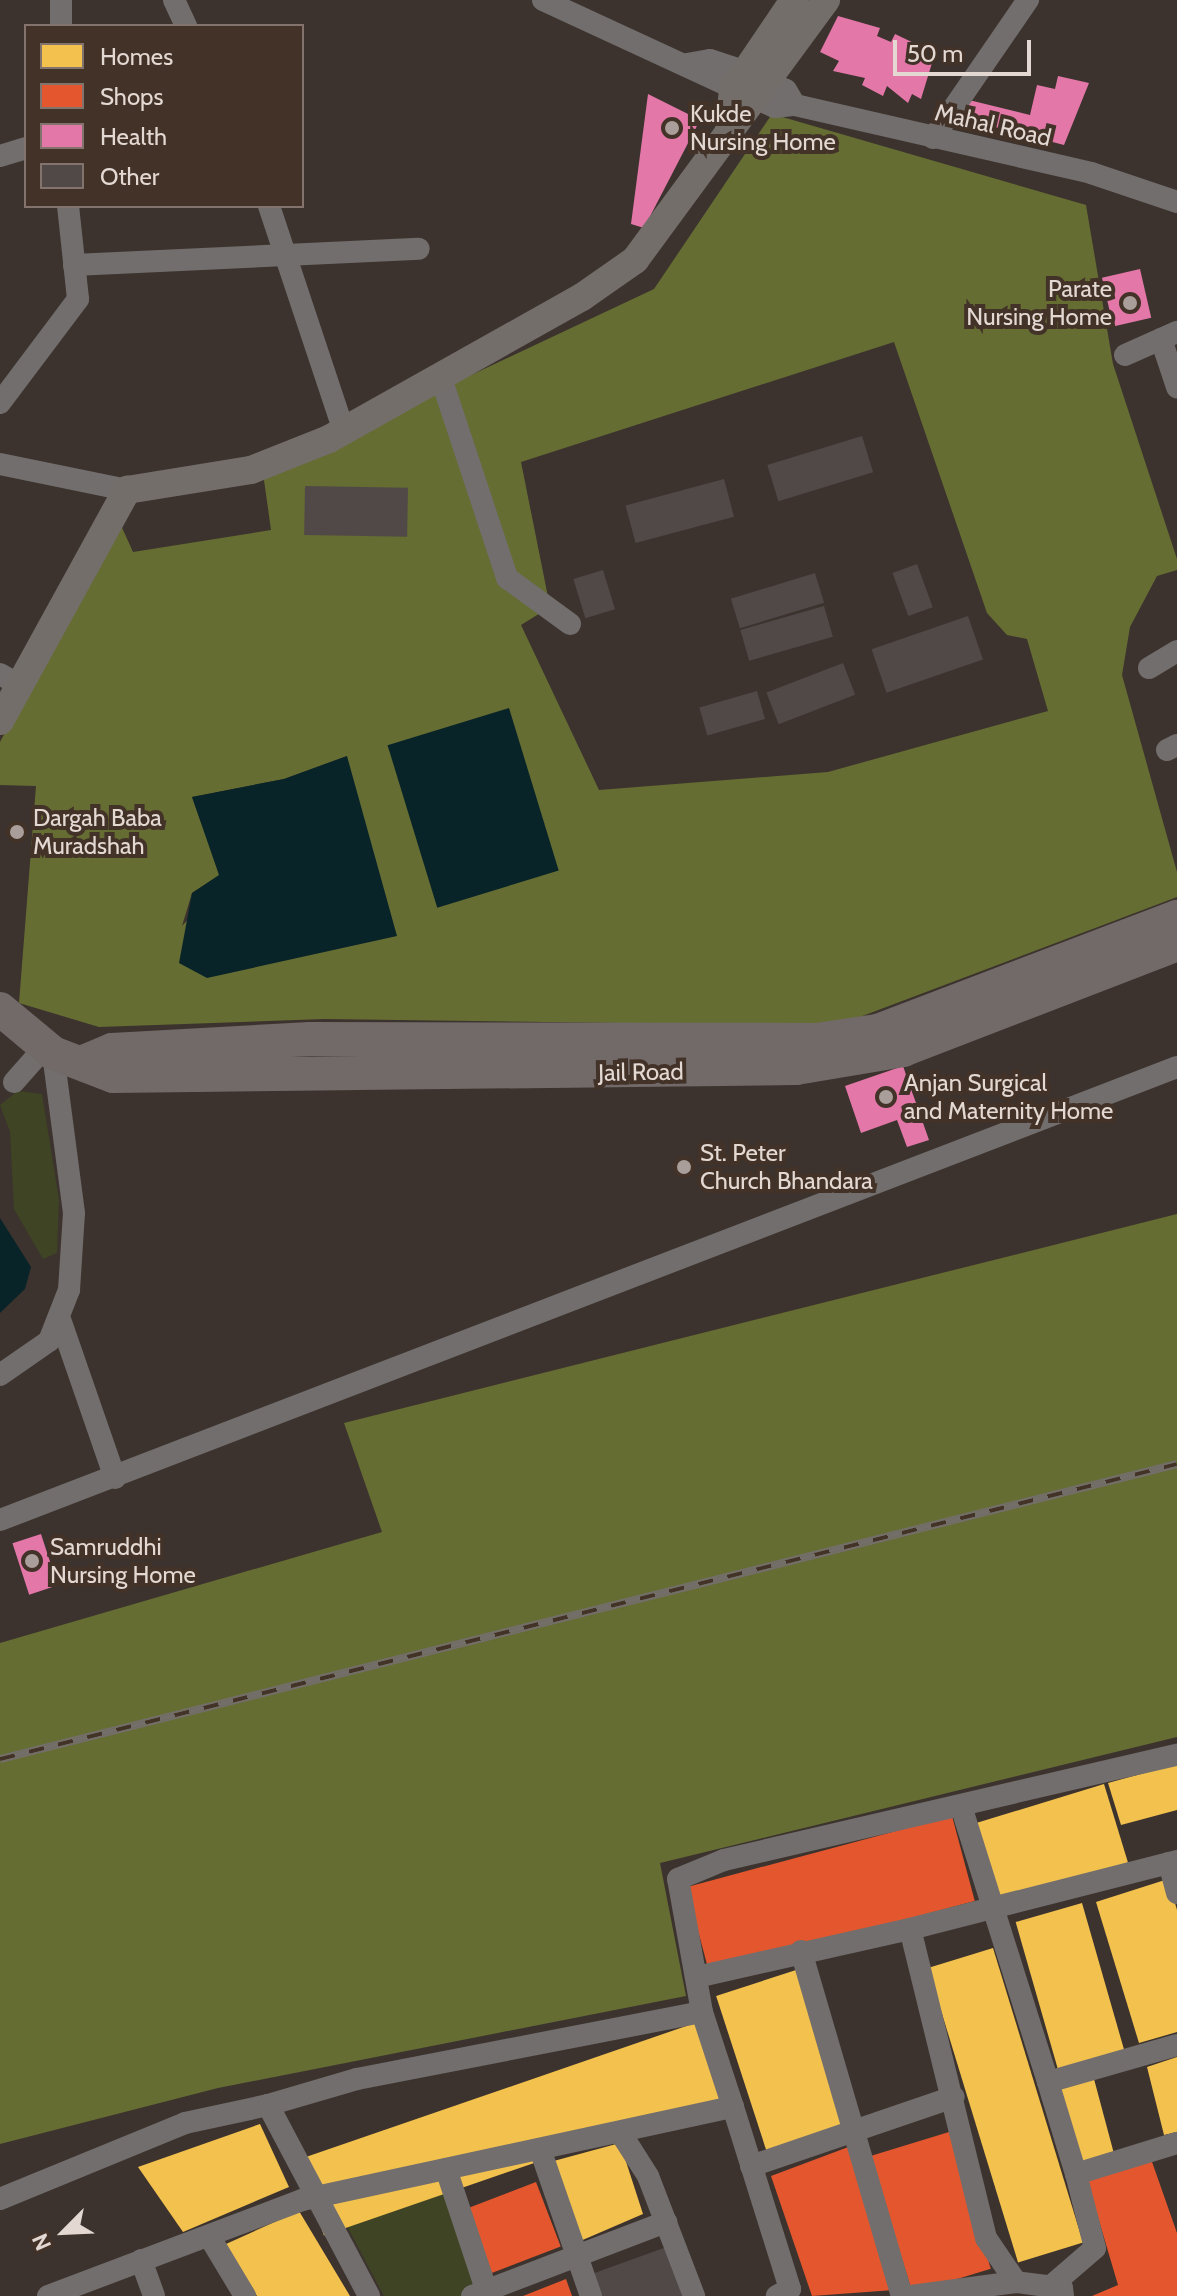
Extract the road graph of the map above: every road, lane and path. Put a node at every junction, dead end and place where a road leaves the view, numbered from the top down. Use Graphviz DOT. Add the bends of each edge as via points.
graph roads {
  1 [pos="61,0"];
  2 [pos="174,0"];
  3 [pos="543,0"];
  4 [pos="794,0"];
  5 [pos="826,0"];
  6 [pos="1028,0"];
  7 [pos="61,24"];
  8 [pos="185,24"];
  9 [pos="751,86"];
  10 [pos="933,138"];
  11 [pos="24,149"];
  12 [pos="0,156"];
  13 [pos="1177,202"];
  14 [pos="68,208"];
  15 [pos="270,208"];
  16 [pos="419,249"];
  17 [pos="287,251"];
  18 [pos="74,265"];
  19 [pos="1169,336"];
  20 [pos="1125,355"];
  21 [pos="441,378"];
  22 [pos="1177,387"];
  23 [pos="0,403"];
  24 [pos="344,431"];
  25 [pos="0,464"];
  26 [pos="127,490"];
  27 [pos="570,624"];
  28 [pos="1177,651"];
  29 [pos="1149,668"];
  30 [pos="11,680"];
  31 [pos="0,721"];
  32 [pos="1177,917"];
  33 [pos="1177,944"];
  34 [pos="0,1009"];
  35 [pos="49,1050"];
  36 [pos="86,1061"];
  37 [pos="1177,1067"];
  38 [pos="14,1082"];
  39 [pos="61,1322"];
  40 [pos="0,1375"];
  41 [pos="115,1478"];
  42 [pos="0,1520"];
  43 [pos="1177,1755"];
  44 [pos="961,1806"];
  45 [pos="1173,1862"];
  46 [pos="1177,1893"];
  47 [pos="995,1907"];
  48 [pos="910,1929"];
  49 [pos="801,1951"];
  50 [pos="701,1976"];
  51 [pos="702,2012"];
  52 [pos="1177,2045"];
  53 [pos="1048,2082"];
  54 [pos="954,2097"];
  55 [pos="268,2105"];
  56 [pos="733,2107"];
  57 [pos="620,2132"];
  58 [pos="853,2132"];
  59 [pos="1177,2143"];
  60 [pos="540,2149"];
  61 [pos="751,2166"];
  62 [pos="446,2169"];
  63 [pos="1076,2174"];
  64 [pos="315,2197"];
  65 [pos="0,2199"];
  66 [pos="666,2222"];
  67 [pos="209,2236"];
  68 [pos="578,2253"];
  69 [pos="141,2260"];
  70 [pos="1016,2282"];
  71 [pos="82,2289"];
  72 [pos="1057,2291"];
  73 [pos="479,2292"];
  74 [pos="788,2294"];
  75 [pos="48,2296"];
  76 [pos="154,2296"];
  77 [pos="245,2296"];
  78 [pos="369,2296"];
  79 [pos="591,2296"];
  80 [pos="694,2296"];
  81 [pos="902,2296"];
  82 [pos="911,2296"];
  1 -- 7 [label="street"];
  2 -- 8 [label="street"];
  3 -- 9 [label="street, Mahal Road" via="687,64 704,80"];
  4 -- 9 [label="main road"];
  5 -- 9 [label="main road"];
  6 -- 10 [label="street"];
  9 -- 10 [label="street, Mahal Road" via="795,105"];
  9 -- 21 [label="main road" via="729,128 635,260"];
  10 -- 13 [label="street, Mahal Road"];
  11 -- 12 [label="street"];
  14 -- 18 [label="street"];
  15 -- 17 [label="street"];
  16 -- 17 [label="street"];
  17 -- 18 [label="street"];
  17 -- 24 [label="street"];
  18 -- 23 [label="street" via="78,299"];
  19 -- 20 [label="street"];
  19 -- 22 [label="street"];
  21 -- 24 [label="main road"];
  21 -- 27 [label="street" via="507,578"];
  24 -- 26 [label="main road" via="251,470"];
  25 -- 26 [label="street"];
  26 -- 30 [label="main road"];
  28 -- 29 [label="street"];
  30 -- 31 [label="main road"];
  32 -- 36 [label="highway, Jail Road" via="878,1031 816,1040 310,1039 112,1050"];
  33 -- 36 [label="highway, Jail Road" via="863,1062 631,1073 113,1076"];
  34 -- 35 [label="highway, Jail Road"];
  35 -- 36 [label="highway, Jail Road"];
  35 -- 38 [label="street"];
  35 -- 39 [label="street" via="74,1213"];
  37 -- 41 [label="street" via="437,1347"];
  39 -- 40 [label="street" via="26,1362"];
  39 -- 41 [label="street"];
  41 -- 42 [label="street"];
  43 -- 44 [label="street"];
  44 -- 47 [label="street"];
  44 -- 50 [label="street" via="724,1860 678,1879 678,1909"];
  45 -- 46 [label="street"];
  45 -- 47 [label="street"];
  47 -- 48 [label="street"];
  47 -- 53 [label="street"];
  48 -- 49 [label="street"];
  48 -- 54 [label="street"];
  49 -- 50 [label="street"];
  49 -- 58 [label="street"];
  50 -- 51 [label="street"];
  51 -- 55 [label="street" via="357,2079"];
  51 -- 56 [label="street"];
  52 -- 53 [label="street"];
  53 -- 63 [label="street"];
  54 -- 58 [label="street"];
  54 -- 70 [label="street" via="959,2144 986,2238"];
  55 -- 64 [label="street"];
  55 -- 65 [label="street" via="185,2123"];
  56 -- 57 [label="street"];
  56 -- 61 [label="street"];
  57 -- 60 [label="street"];
  57 -- 66 [label="street"];
  58 -- 61 [label="street"];
  58 -- 81 [label="street"];
  59 -- 63 [label="street"];
  60 -- 62 [label="street"];
  60 -- 68 [label="street"];
  61 -- 74 [label="street"];
  62 -- 64 [label="street"];
  62 -- 73 [label="street"];
  63 -- 72 [label="street" via="1095,2248"];
  64 -- 67 [label="street"];
  64 -- 78 [label="street"];
  66 -- 68 [label="street"];
  66 -- 80 [label="street"];
  67 -- 69 [label="street"];
  67 -- 77 [label="street"];
  68 -- 73 [label="street"];
  68 -- 79 [label="street"];
  69 -- 71 [label="street"];
  69 -- 76 [label="street"];
  70 -- 72 [label="street"];
  70 -- 82 [label="street"];
  71 -- 75 [label="street"];
}
